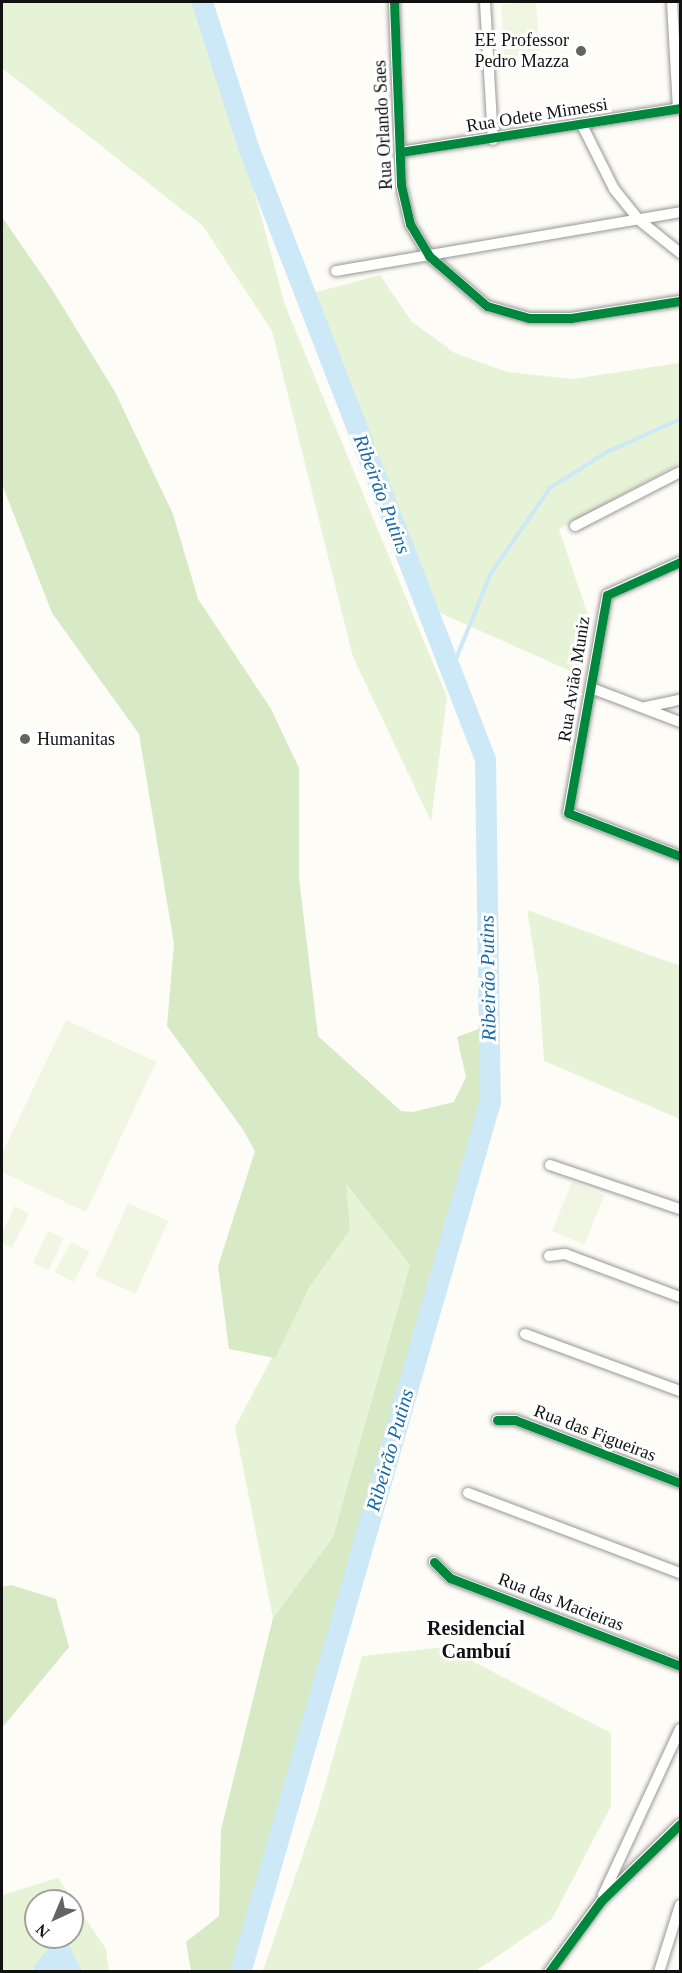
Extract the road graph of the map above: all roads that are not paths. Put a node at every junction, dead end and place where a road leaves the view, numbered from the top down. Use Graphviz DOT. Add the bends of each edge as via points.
graph roads {
  1 [pos="394,2"];
  2 [pos="485,2"];
  3 [pos="675,10"];
  4 [pos="679,108"];
  5 [pos="582,125"];
  6 [pos="493,140"];
  7 [pos="400,152"];
  8 [pos="681,212"];
  9 [pos="639,220"];
  10 [pos="681,254"];
  11 [pos="429,256"];
  12 [pos="336,271"];
  13 [pos="681,302"];
  14 [pos="681,472"];
  15 [pos="575,526"];
  16 [pos="681,562"];
  17 [pos="591,688"];
  18 [pos="681,700"];
  19 [pos="645,707"];
  20 [pos="681,722"];
  21 [pos="681,856"];
  22 [pos="550,1165"];
  23 [pos="681,1209"];
  24 [pos="549,1256"];
  25 [pos="681,1296"];
  26 [pos="525,1334"];
  27 [pos="681,1391"];
  28 [pos="497,1420"];
  29 [pos="681,1484"];
  30 [pos="468,1493"];
  31 [pos="434,1562"];
  32 [pos="681,1573"];
  33 [pos="681,1666"];
  34 [pos="681,1730"];
  35 [pos="681,1824"];
  36 [pos="681,1836"];
  37 [pos="662,1844"];
  38 [pos="601,1900"];
  39 [pos="681,1905"];
  40 [pos="549,1971"];
  41 [pos="659,1971"];
  1 -- 7 [label="street, Rua Orlando Saes"];
  2 -- 6 [label="street"];
  3 -- 4 [label="street"];
  4 -- 5 [label="street, Rua Odete Mimessi"];
  5 -- 6 [label="street, Rua Odete Mimessi"];
  5 -- 9 [label="street" via="614,189"];
  6 -- 7 [label="street, Rua Odete Mimessi"];
  7 -- 11 [label="street, Rua Orlando Saes" via="403,204 416,239"];
  8 -- 9 [label="street"];
  9 -- 10 [label="street"];
  9 -- 11 [label="street"];
  11 -- 12 [label="street"];
  11 -- 13 [label="street, Rua Orlando Saes" via="487,306 529,318 571,318"];
  14 -- 15 [label="street"];
  16 -- 17 [label="street, Rua Avião Muniz" via="607,595"];
  17 -- 19 [label="street"];
  17 -- 21 [label="street, Rua Avião Muniz" via="568,813"];
  18 -- 19 [label="street"];
  19 -- 20 [label="street"];
  22 -- 23 [label="street"];
  24 -- 25 [label="street" via="565,1254"];
  26 -- 27 [label="street"];
  28 -- 29 [label="street, Rua das Figueiras" via="515,1420"];
  30 -- 32 [label="street"];
  31 -- 33 [label="street, Rua das Macieiras" via="450,1578"];
  34 -- 38 [label="street"];
  35 -- 37 [label="street"];
  36 -- 37 [label="street"];
  37 -- 38 [label="street"];
  38 -- 40 [label="street"];
  39 -- 41 [label="street"];
}
